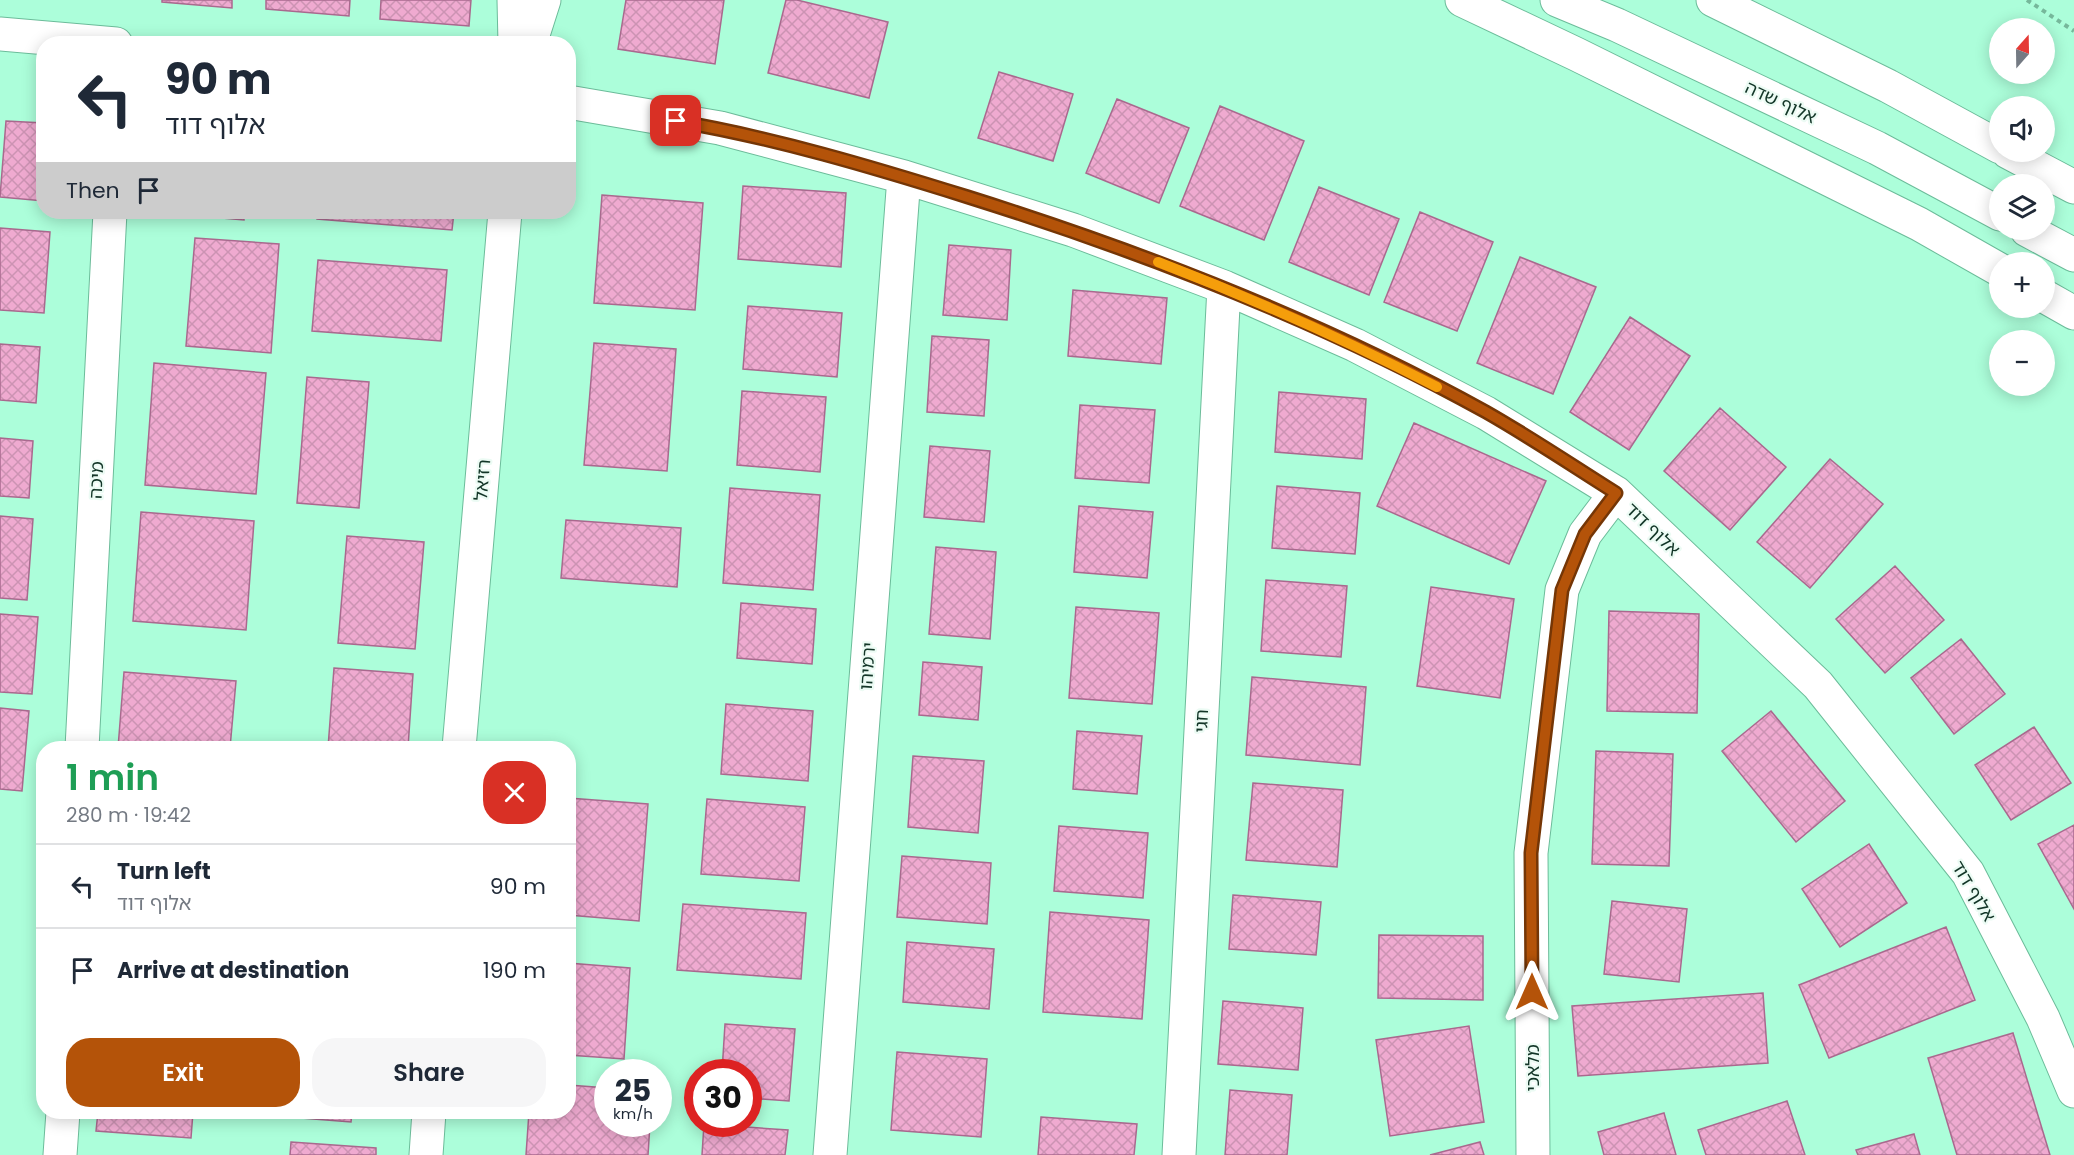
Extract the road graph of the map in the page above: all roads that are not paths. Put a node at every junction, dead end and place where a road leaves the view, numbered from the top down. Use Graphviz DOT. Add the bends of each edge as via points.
graph roads {
  1 [pos="514,0"];
  2 [pos="544,0"];
  3 [pos="1462,0"];
  4 [pos="1557,0"];
  5 [pos="1713,0"];
  6 [pos="0,34"];
  7 [pos="514,36"];
  8 [pos="533,36"];
  9 [pos="36,37"];
  10 [pos="576,103"];
  11 [pos="1989,141"];
  12 [pos="2027,162"];
  13 [pos="904,177"];
  14 [pos="2074,187"];
  15 [pos="1989,208"];
  16 [pos="110,219"];
  17 [pos="504,219"];
  18 [pos="2046,240"];
  19 [pos="2074,255"];
  20 [pos="1989,264"];
  21 [pos="1224,287"];
  22 [pos="2055,302"];
  23 [pos="2074,313"];
  24 [pos="1616,493"];
  25 [pos="82,741"];
  26 [pos="460,741"];
  27 [pos="2074,1090"];
  28 [pos="63,1119"];
  29 [pos="429,1119"];
  30 [pos="60,1155"];
  31 [pos="426,1155"];
  32 [pos="831,1155"];
  33 [pos="1179,1155"];
  34 [pos="1533,1155"];
  1 -- 7 [label="street"];
  2 -- 8 [label="street"];
  3 -- 20 [label="street" via="1918,224"];
  4 -- 15 [label="street, אלוף שדה" via="1877,147"];
  5 -- 11 [label="street" via="1888,86"];
  6 -- 9 [label="street"];
  10 -- 13 [label="street, אלוף דוד" via="720,128"];
  12 -- 14 [label="street"];
  13 -- 21 [label="street, אלוף דוד" via="1073,230"];
  13 -- 32 [label="street, ירמיהו"];
  16 -- 25 [label="street, מיכה"];
  17 -- 26 [label="street, רזיאל"];
  18 -- 19 [label="street"];
  21 -- 24 [label="street, אלוף דוד" via="1355,345 1486,413"];
  21 -- 33 [label="street, חגי"];
  22 -- 23 [label="street"];
  24 -- 27 [label="street, אלוף דוד" via="1818,686 1968,873 2043,1018"];
  24 -- 34 [label="street, מלאכי" via="1585,534 1562,590 1531,853"];
  28 -- 30 [label="street"];
  29 -- 31 [label="street"];
}
